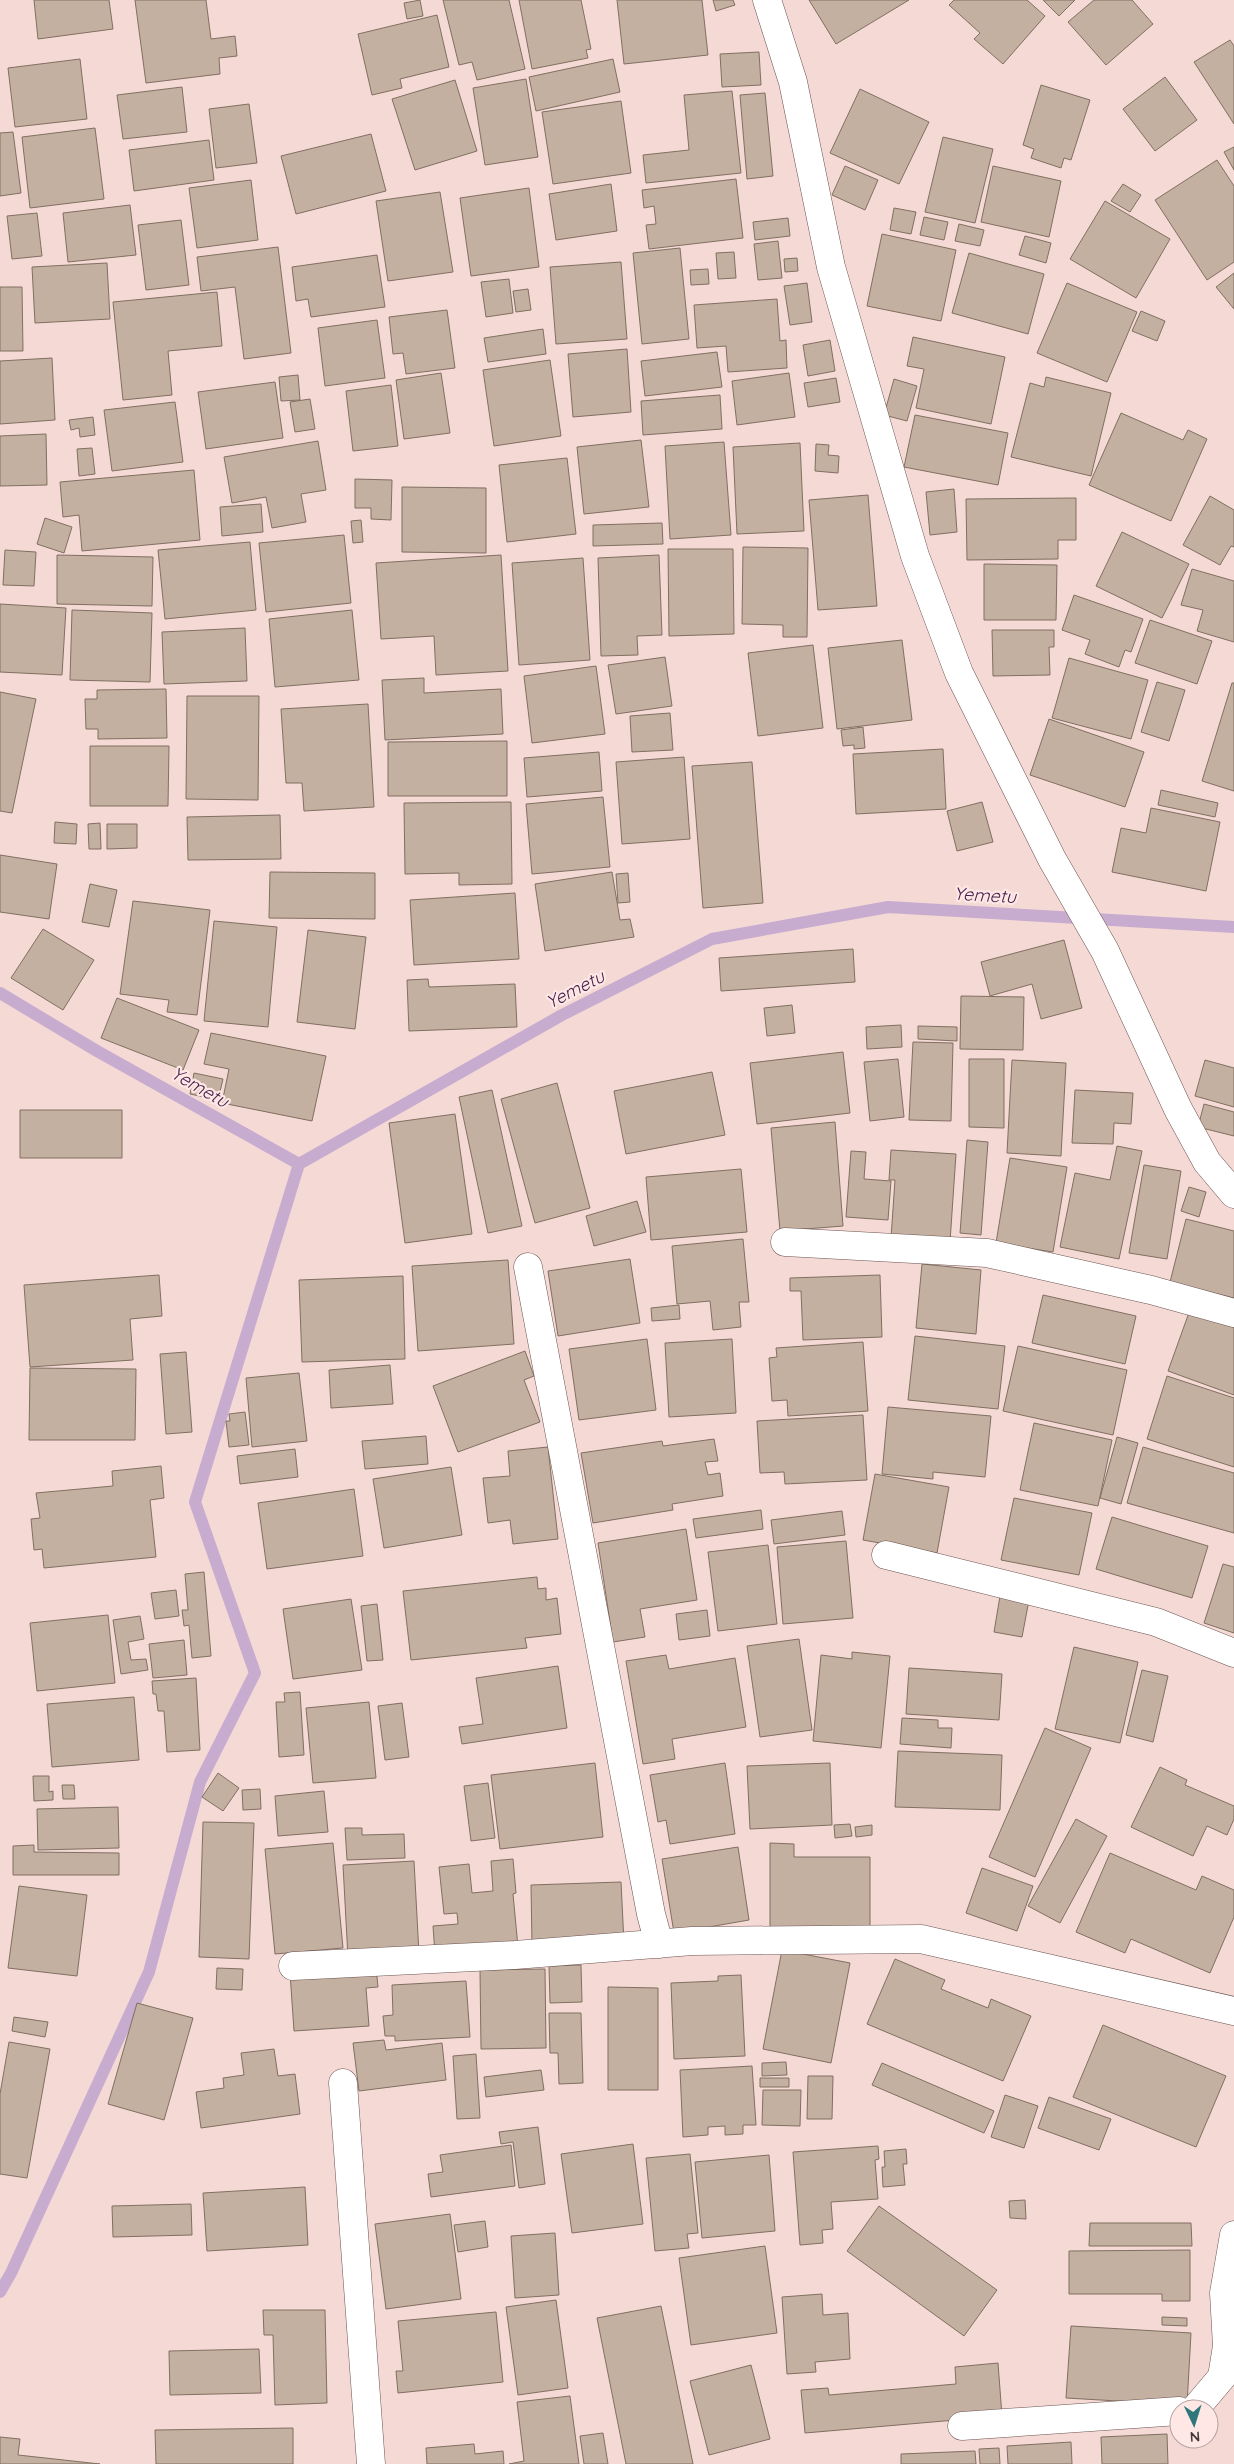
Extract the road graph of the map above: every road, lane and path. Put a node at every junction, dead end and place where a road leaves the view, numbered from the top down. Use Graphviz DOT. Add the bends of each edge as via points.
graph roads {
  1 [pos="767,0"];
  2 [pos="1234,1194"];
  3 [pos="785,1242"];
  4 [pos="528,1267"];
  5 [pos="1234,1313"];
  6 [pos="886,1555"];
  7 [pos="1234,1653"];
  8 [pos="659,1944"];
  9 [pos="293,1966"];
  10 [pos="1234,2011"];
  11 [pos="343,2083"];
  12 [pos="1234,2235"];
  13 [pos="1204,2399"];
  14 [pos="1169,2412"];
  15 [pos="962,2426"];
  16 [pos="371,2464"];
  1 -- 2 [label="street" via="793,82 831,267 915,556 959,673 1052,859 1105,951 1178,1110 1207,1162"];
  3 -- 5 [label="street" via="988,1253 1151,1290"];
  4 -- 8 [label="street"];
  6 -- 7 [label="street" via="1156,1622"];
  8 -- 9 [label="street"];
  8 -- 10 [label="street" via="921,1939"];
  11 -- 16 [label="street"];
  12 -- 13 [label="street" via="1224,2293 1227,2346 1222,2377"];
  14 -- 15 [label="street"];
}
